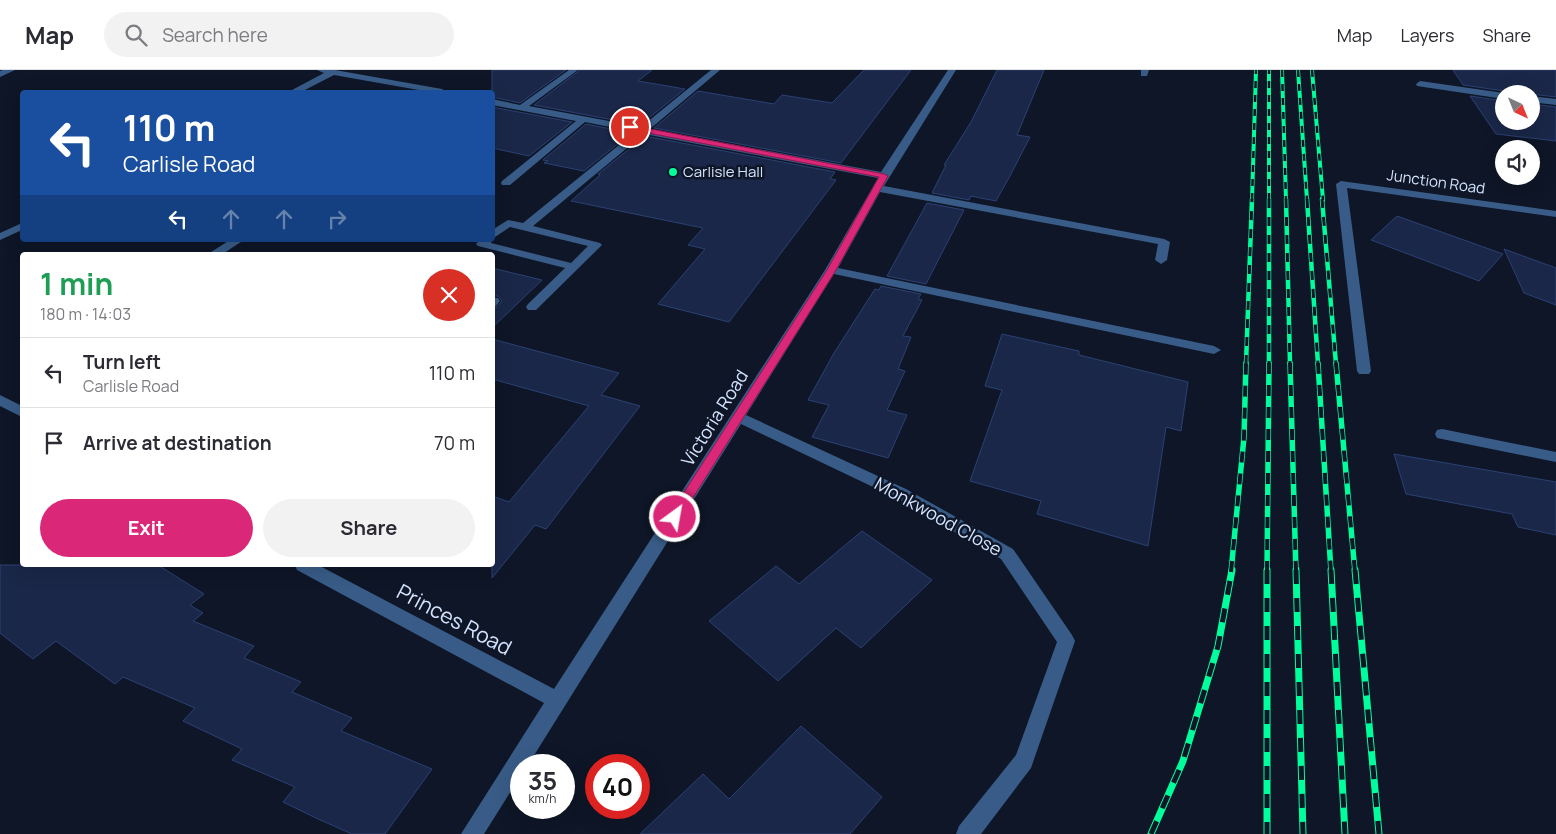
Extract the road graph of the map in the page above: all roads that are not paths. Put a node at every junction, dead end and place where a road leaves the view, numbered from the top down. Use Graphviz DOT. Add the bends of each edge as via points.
graph roads {
  1 [pos="11,70"];
  2 [pos="321,70"];
  3 [pos="574,70"];
  4 [pos="716,70"];
  5 [pos="952,70"];
  6 [pos="333,72"];
  7 [pos="0,74"];
  8 [pos="1420,84"];
  9 [pos="299,90"];
  10 [pos="431,90"];
  11 [pos="1495,95"];
  12 [pos="1540,100"];
  13 [pos="495,102"];
  14 [pos="1556,102"];
  15 [pos="522,107"];
  16 [pos="584,119"];
  17 [pos="645,130"];
  18 [pos="506,182"];
  19 [pos="881,182"];
  20 [pos="1556,214"];
  21 [pos="20,227"];
  22 [pos="525,227"];
  23 [pos="495,234"];
  24 [pos="0,237"];
  25 [pos="235,242"];
  26 [pos="484,242"];
  27 [pos="218,252"];
  28 [pos="1161,260"];
  29 [pos="573,267"];
  30 [pos="831,270"];
  31 [pos="532,307"];
  32 [pos="1214,350"];
  33 [pos="1364,371"];
  34 [pos="0,400"];
  35 [pos="20,411"];
  36 [pos="738,417"];
  37 [pos="1442,434"];
  38 [pos="1556,457"];
  39 [pos="307,567"];
  40 [pos="558,701"];
  41 [pos="472,834"];
  42 [pos="967,834"];
  1 -- 7 [label="street"];
  2 -- 6 [label="street"];
  3 -- 15 [label="street"];
  4 -- 17 [label="street"];
  5 -- 19 [label="street, Victoria Road"];
  6 -- 9 [label="street"];
  6 -- 10 [label="street"];
  8 -- 11 [label="street"];
  12 -- 14 [label="street"];
  13 -- 15 [label="street"];
  15 -- 16 [label="street"];
  16 -- 17 [label="street"];
  16 -- 18 [label="street"];
  17 -- 19 [label="street"];
  17 -- 22 [label="street"];
  19 -- 28 [label="street" via="1164,242"];
  19 -- 30 [label="street, Victoria Road"];
  20 -- 33 [label="street, Junction Road" via="1341,184"];
  21 -- 24 [label="street"];
  22 -- 23 [label="street" via="508,223"];
  22 -- 29 [label="street" via="596,245"];
  25 -- 27 [label="street"];
  26 -- 29 [label="street" via="482,244"];
  29 -- 31 [label="street"];
  30 -- 32 [label="street"];
  30 -- 36 [label="street, Victoria Road"];
  34 -- 35 [label="street"];
  36 -- 40 [label="street, Victoria Road"];
  36 -- 42 [label="street, Monkwood Close" via="900,493 1007,554 1066,642 1024,761"];
  37 -- 38 [label="street"];
  39 -- 40 [label="street, Princes Road"];
  40 -- 41 [label="street, Victoria Road"];
}
